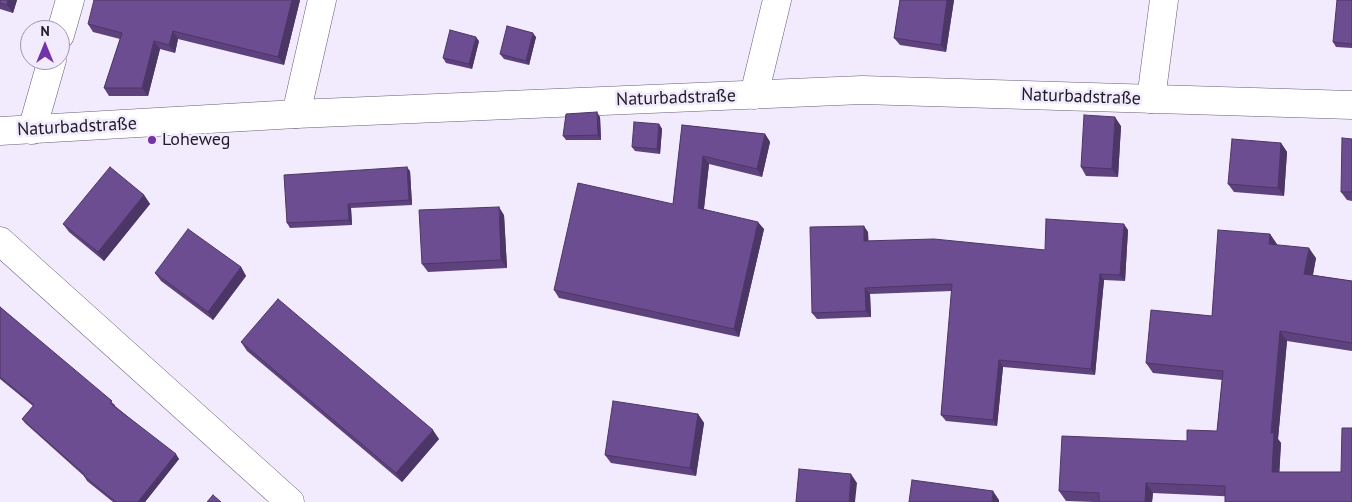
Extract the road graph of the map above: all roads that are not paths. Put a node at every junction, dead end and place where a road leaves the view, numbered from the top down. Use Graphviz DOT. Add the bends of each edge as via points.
graph roads {
  1 [pos="70,0"];
  2 [pos="322,0"];
  3 [pos="777,0"];
  4 [pos="1164,0"];
  5 [pos="64,20"];
  6 [pos="49,70"];
  7 [pos="754,95"];
  8 [pos="1151,99"];
  9 [pos="1352,105"];
  10 [pos="296,114"];
  11 [pos="32,130"];
  12 [pos="0,131"];
  13 [pos="0,241"];
  14 [pos="290,502"];
  1 -- 5 [label="street"];
  2 -- 10 [label="street"];
  3 -- 7 [label="street"];
  4 -- 8 [label="street"];
  6 -- 11 [label="street"];
  7 -- 8 [label="street, Naturbadstraße" via="862,90"];
  7 -- 10 [label="street, Naturbadstraße"];
  8 -- 9 [label="street, Naturbadstraße"];
  10 -- 11 [label="street, Naturbadstraße"];
  11 -- 12 [label="street, Naturbadstraße"];
  13 -- 14 [label="street"];
}
